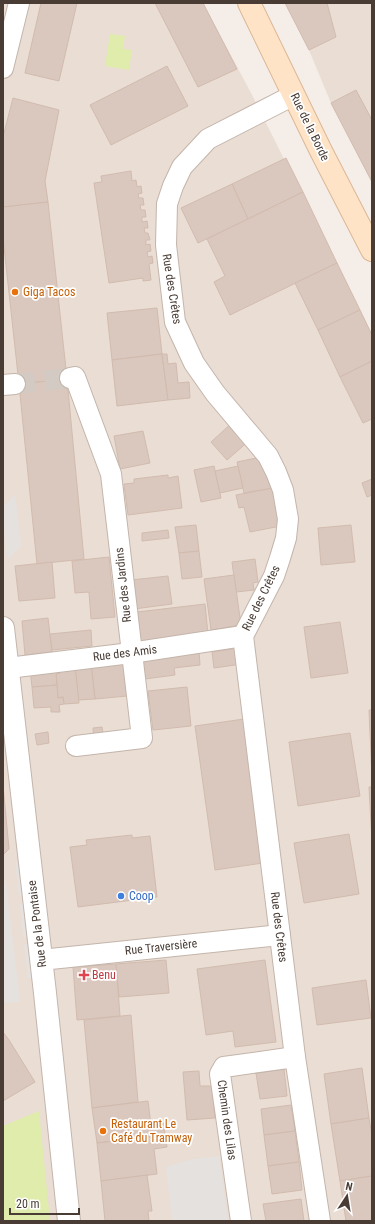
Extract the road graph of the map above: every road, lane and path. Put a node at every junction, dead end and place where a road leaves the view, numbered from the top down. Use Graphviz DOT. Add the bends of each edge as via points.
graph roads {
  1 [pos="19,3"];
  2 [pos="249,3"];
  3 [pos="3,68"];
  4 [pos="294,95"];
  5 [pos="372,250"];
  6 [pos="70,378"];
  7 [pos="3,628"];
  8 [pos="243,636"];
  9 [pos="131,653"];
  10 [pos="8,668"];
  11 [pos="76,746"];
  12 [pos="280,935"];
  13 [pos="41,960"];
  14 [pos="295,1057"];
  15 [pos="69,1221"];
  16 [pos="241,1221"];
  17 [pos="320,1221"];
  1 -- 3 [label="street"];
  2 -- 4 [label="main road, Rue de la Borde"];
  4 -- 5 [label="main road, Rue de la Borde"];
  4 -- 8 [label="street, Rue des Crêtes" via="208,139 182,167 167,204 166,245 175,322 194,363 215,393 268,456 283,490 288,519 286,538 274,576"];
  6 -- 9 [label="street, Rue des Jardins" via="75,377 111,474"];
  7 -- 10 [label="street, Rue de la Pontaise"];
  8 -- 9 [label="street, Rue des Amis"];
  8 -- 12 [label="street, Rue des Crêtes"];
  9 -- 10 [label="street, Rue des Amis"];
  9 -- 11 [label="street, Rue des Jardins" via="142,738"];
  10 -- 13 [label="street, Rue de la Pontaise"];
  12 -- 13 [label="street, Rue Traversière"];
  12 -- 14 [label="street, Rue des Crêtes"];
  13 -- 15 [label="street, Rue de la Pontaise"];
  14 -- 16 [label="street, Chemin des Lilas" via="224,1067 220,1074"];
  14 -- 17 [label="street, Rue des Crêtes"];
}
